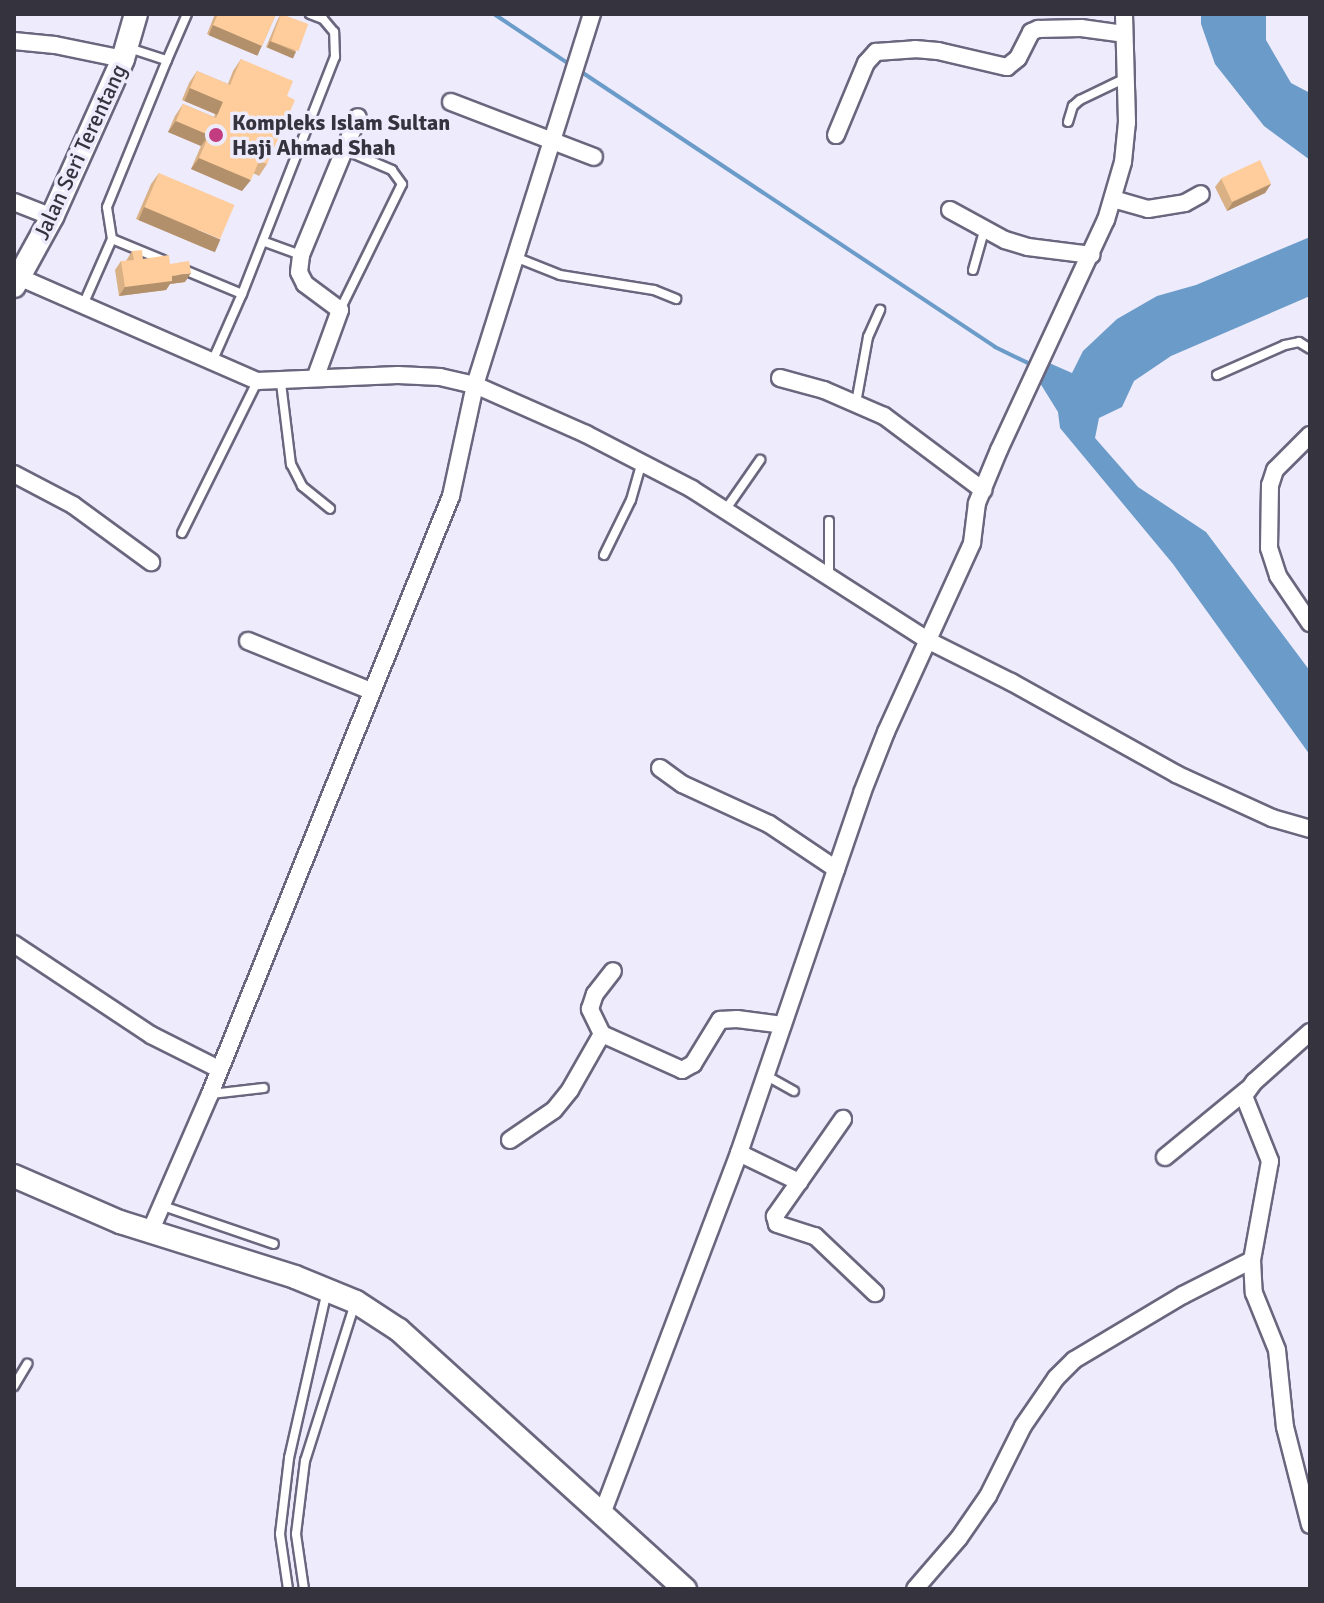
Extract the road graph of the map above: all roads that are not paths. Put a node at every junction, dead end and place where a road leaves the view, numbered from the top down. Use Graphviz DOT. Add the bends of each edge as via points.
graph roads {
  1 [pos="136,14"];
  2 [pos="187,14"];
  3 [pos="310,14"];
  4 [pos="592,14"];
  5 [pos="1124,14"];
  6 [pos="1124,34"];
  7 [pos="14,41"];
  8 [pos="126,53"];
  9 [pos="167,60"];
  10 [pos="1126,77"];
  11 [pos="451,102"];
  12 [pos="358,117"];
  13 [pos="1068,122"];
  14 [pos="836,135"];
  15 [pos="550,141"];
  16 [pos="344,150"];
  17 [pos="594,157"];
  18 [pos="1201,194"];
  19 [pos="1113,199"];
  20 [pos="14,202"];
  21 [pos="950,210"];
  22 [pos="52,217"];
  23 [pos="984,231"];
  24 [pos="112,239"];
  25 [pos="265,242"];
  26 [pos="301,255"];
  27 [pos="1091,255"];
  28 [pos="514,257"];
  29 [pos="973,270"];
  30 [pos="17,282"];
  31 [pos="242,294"];
  32 [pos="676,299"];
  33 [pos="83,306"];
  34 [pos="340,310"];
  35 [pos="880,310"];
  36 [pos="1310,349"];
  37 [pos="212,363"];
  38 [pos="1217,375"];
  39 [pos="316,376"];
  40 [pos="780,378"];
  41 [pos="257,381"];
  42 [pos="281,383"];
  43 [pos="475,385"];
  44 [pos="856,403"];
  45 [pos="1310,435"];
  46 [pos="760,460"];
  47 [pos="641,464"];
  48 [pos="14,474"];
  49 [pos="983,490"];
  50 [pos="330,509"];
  51 [pos="726,509"];
  52 [pos="829,521"];
  53 [pos="182,533"];
  54 [pos="604,555"];
  55 [pos="151,562"];
  56 [pos="829,576"];
  57 [pos="1310,623"];
  58 [pos="927,640"];
  59 [pos="248,641"];
  60 [pos="371,691"];
  61 [pos="660,768"];
  62 [pos="1310,829"];
  63 [pos="836,869"];
  64 [pos="14,944"];
  65 [pos="613,971"];
  66 [pos="783,1025"];
  67 [pos="1310,1032"];
  68 [pos="602,1034"];
  69 [pos="219,1069"];
  70 [pos="764,1075"];
  71 [pos="264,1088"];
  72 [pos="1247,1090"];
  73 [pos="794,1091"];
  74 [pos="210,1094"];
  75 [pos="843,1119"];
  76 [pos="510,1140"];
  77 [pos="739,1153"];
  78 [pos="1165,1157"];
  79 [pos="14,1176"];
  80 [pos="799,1182"];
  81 [pos="163,1206"];
  82 [pos="150,1232"];
  83 [pos="274,1244"];
  84 [pos="1252,1260"];
  85 [pos="327,1291"];
  86 [pos="875,1293"];
  87 [pos="356,1302"];
  88 [pos="27,1364"];
  89 [pos="14,1386"];
  90 [pos="602,1514"];
  91 [pos="1310,1525"];
  92 [pos="288,1589"];
  93 [pos="304,1589"];
  94 [pos="685,1589"];
  95 [pos="915,1589"];
  1 -- 8 [label="street, Jalan Seri Terentang"];
  2 -- 9 [label="lane"];
  3 -- 25 [label="lane" via="334,32 335,57"];
  4 -- 15 [label="street"];
  5 -- 6 [label="street"];
  6 -- 10 [label="street"];
  6 -- 14 [label="street" via="1038,29 1007,67 938,51 876,52 866,63"];
  7 -- 8 [label="street"];
  8 -- 9 [label="lane"];
  8 -- 22 [label="street, Jalan Seri Terentang"];
  9 -- 24 [label="lane" via="107,207"];
  10 -- 13 [label="lane" via="1080,100"];
  10 -- 19 [label="street" via="1123,162"];
  11 -- 15 [label="street"];
  12 -- 16 [label="street"];
  15 -- 17 [label="street"];
  15 -- 28 [label="street"];
  16 -- 26 [label="street"];
  16 -- 34 [label="lane" via="392,170 402,184"];
  18 -- 19 [label="street" via="1176,206 1148,209"];
  19 -- 27 [label="street"];
  20 -- 22 [label="street"];
  21 -- 23 [label="street" via="976,221"];
  22 -- 30 [label="street, Jalan Seri Terentang"];
  23 -- 27 [label="street" via="1028,247"];
  23 -- 29 [label="lane"];
  24 -- 31 [label="lane"];
  24 -- 33 [label="lane"];
  25 -- 26 [label="lane"];
  25 -- 31 [label="lane"];
  26 -- 34 [label="street" via="299,272 305,284"];
  27 -- 49 [label="street"];
  28 -- 32 [label="lane" via="560,275 654,290"];
  28 -- 43 [label="street"];
  30 -- 33 [label="street"];
  31 -- 37 [label="lane"];
  33 -- 37 [label="street"];
  34 -- 39 [label="street"];
  35 -- 44 [label="lane" via="868,337"];
  36 -- 38 [label="lane" via="1299,342 1285,345"];
  37 -- 41 [label="street"];
  39 -- 42 [label="street"];
  39 -- 43 [label="street" via="440,377"];
  40 -- 44 [label="street"];
  41 -- 42 [label="street"];
  41 -- 53 [label="lane"];
  42 -- 50 [label="lane" via="291,464 302,486"];
  43 -- 47 [label="street"];
  43 -- 60 [label="street" via="451,496"];
  44 -- 49 [label="street" via="905,430"];
  45 -- 57 [label="street" via="1275,470 1269,548 1278,576"];
  46 -- 51 [label="lane"];
  47 -- 51 [label="street"];
  47 -- 54 [label="lane" via="631,500"];
  48 -- 55 [label="street" via="73,505"];
  49 -- 58 [label="street" via="972,543"];
  51 -- 56 [label="street"];
  52 -- 56 [label="lane"];
  56 -- 58 [label="street"];
  58 -- 62 [label="street" via="1220,796"];
  58 -- 63 [label="street" via="886,732"];
  59 -- 60 [label="street"];
  60 -- 69 [label="street"];
  61 -- 63 [label="street" via="682,784 769,824"];
  63 -- 66 [label="street"];
  64 -- 69 [label="street" via="151,1035"];
  65 -- 68 [label="street" via="590,1009"];
  66 -- 68 [label="street" via="720,1020 693,1064 682,1070"];
  66 -- 70 [label="street"];
  67 -- 72 [label="street"];
  68 -- 76 [label="street" via="554,1110"];
  69 -- 74 [label="street"];
  70 -- 73 [label="lane"];
  70 -- 77 [label="street"];
  71 -- 74 [label="lane"];
  72 -- 78 [label="street"];
  72 -- 84 [label="street" via="1244,1096 1270,1161"];
  74 -- 81 [label="street"];
  75 -- 80 [label="street"];
  77 -- 80 [label="street"];
  77 -- 90 [label="street"];
  79 -- 82 [label="street"];
  80 -- 86 [label="street" via="775,1216 777,1224 815,1236"];
  81 -- 82 [label="street"];
  81 -- 83 [label="lane"];
  82 -- 85 [label="street"];
  84 -- 91 [label="street" via="1256,1304 1277,1350 1285,1427"];
  84 -- 95 [label="street" via="1074,1360 1023,1426 988,1496"];
  85 -- 87 [label="street"];
  85 -- 92 [label="lane" via="289,1458 280,1534"];
  87 -- 90 [label="street" via="399,1330"];
  87 -- 93 [label="lane" via="305,1461 296,1534"];
  88 -- 89 [label="lane"];
  90 -- 94 [label="street"];
}
